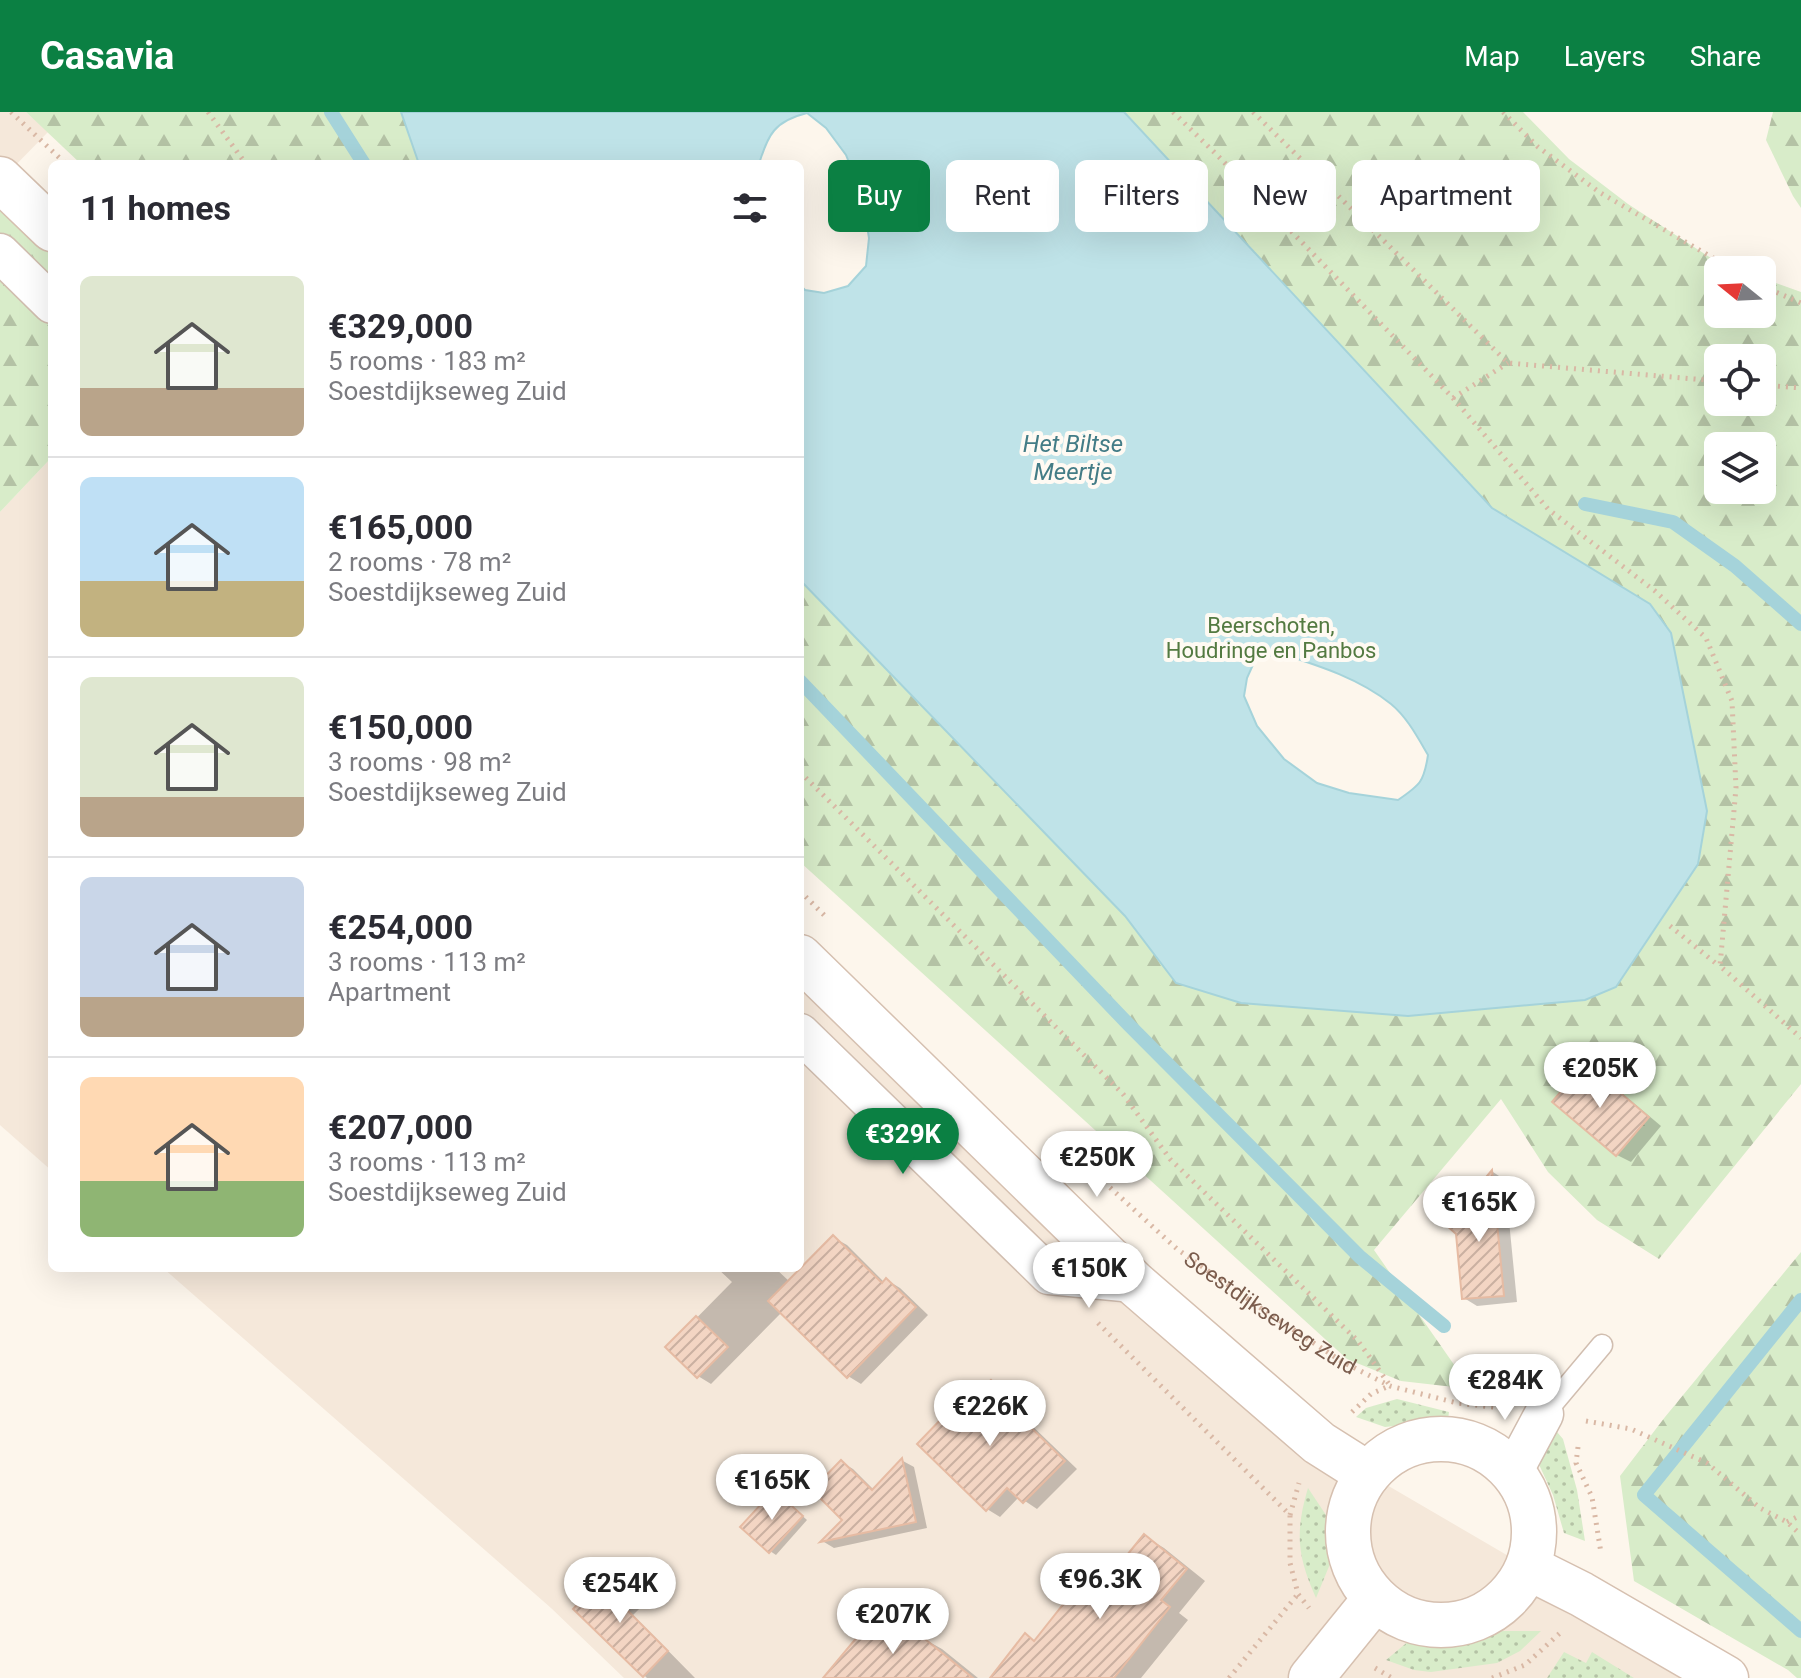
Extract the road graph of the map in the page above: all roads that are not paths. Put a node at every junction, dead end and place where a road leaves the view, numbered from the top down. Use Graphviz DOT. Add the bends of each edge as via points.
graph roads {
  1 [pos="0,179"];
  2 [pos="48,225"];
  3 [pos="0,253"];
  4 [pos="48,300"];
  5 [pos="804,961"];
  6 [pos="804,1037"];
  7 [pos="1134,1283"];
  8 [pos="1602,1345"];
  9 [pos="1544,1414"];
  10 [pos="1513,1472"];
  11 [pos="1368,1474"];
  12 [pos="1529,1568"];
  13 [pos="1375,1599"];
  14 [pos="1311,1678"];
  15 [pos="1726,1678"];
  1 -- 2 [label="main road"];
  3 -- 4 [label="street"];
  5 -- 7 [label="main road"];
  6 -- 7 [label="street" via="1049,1275"];
  7 -- 11 [label="main road" via="1319,1443"];
  8 -- 9 [label="lane"];
  9 -- 10 [label="street"];
  10 -- 11 [label="main road" via="1467,1442 1440,1439 1413,1443"];
  10 -- 12 [label="main road" via="1534,1521"];
  11 -- 13 [label="main road" via="1355,1497 1350,1551"];
  12 -- 13 [label="main road" via="1507,1598 1484,1616 1456,1625 1427,1625 1399,1616"];
  12 -- 15 [label="main road"];
  13 -- 14 [label="main road"];
}
